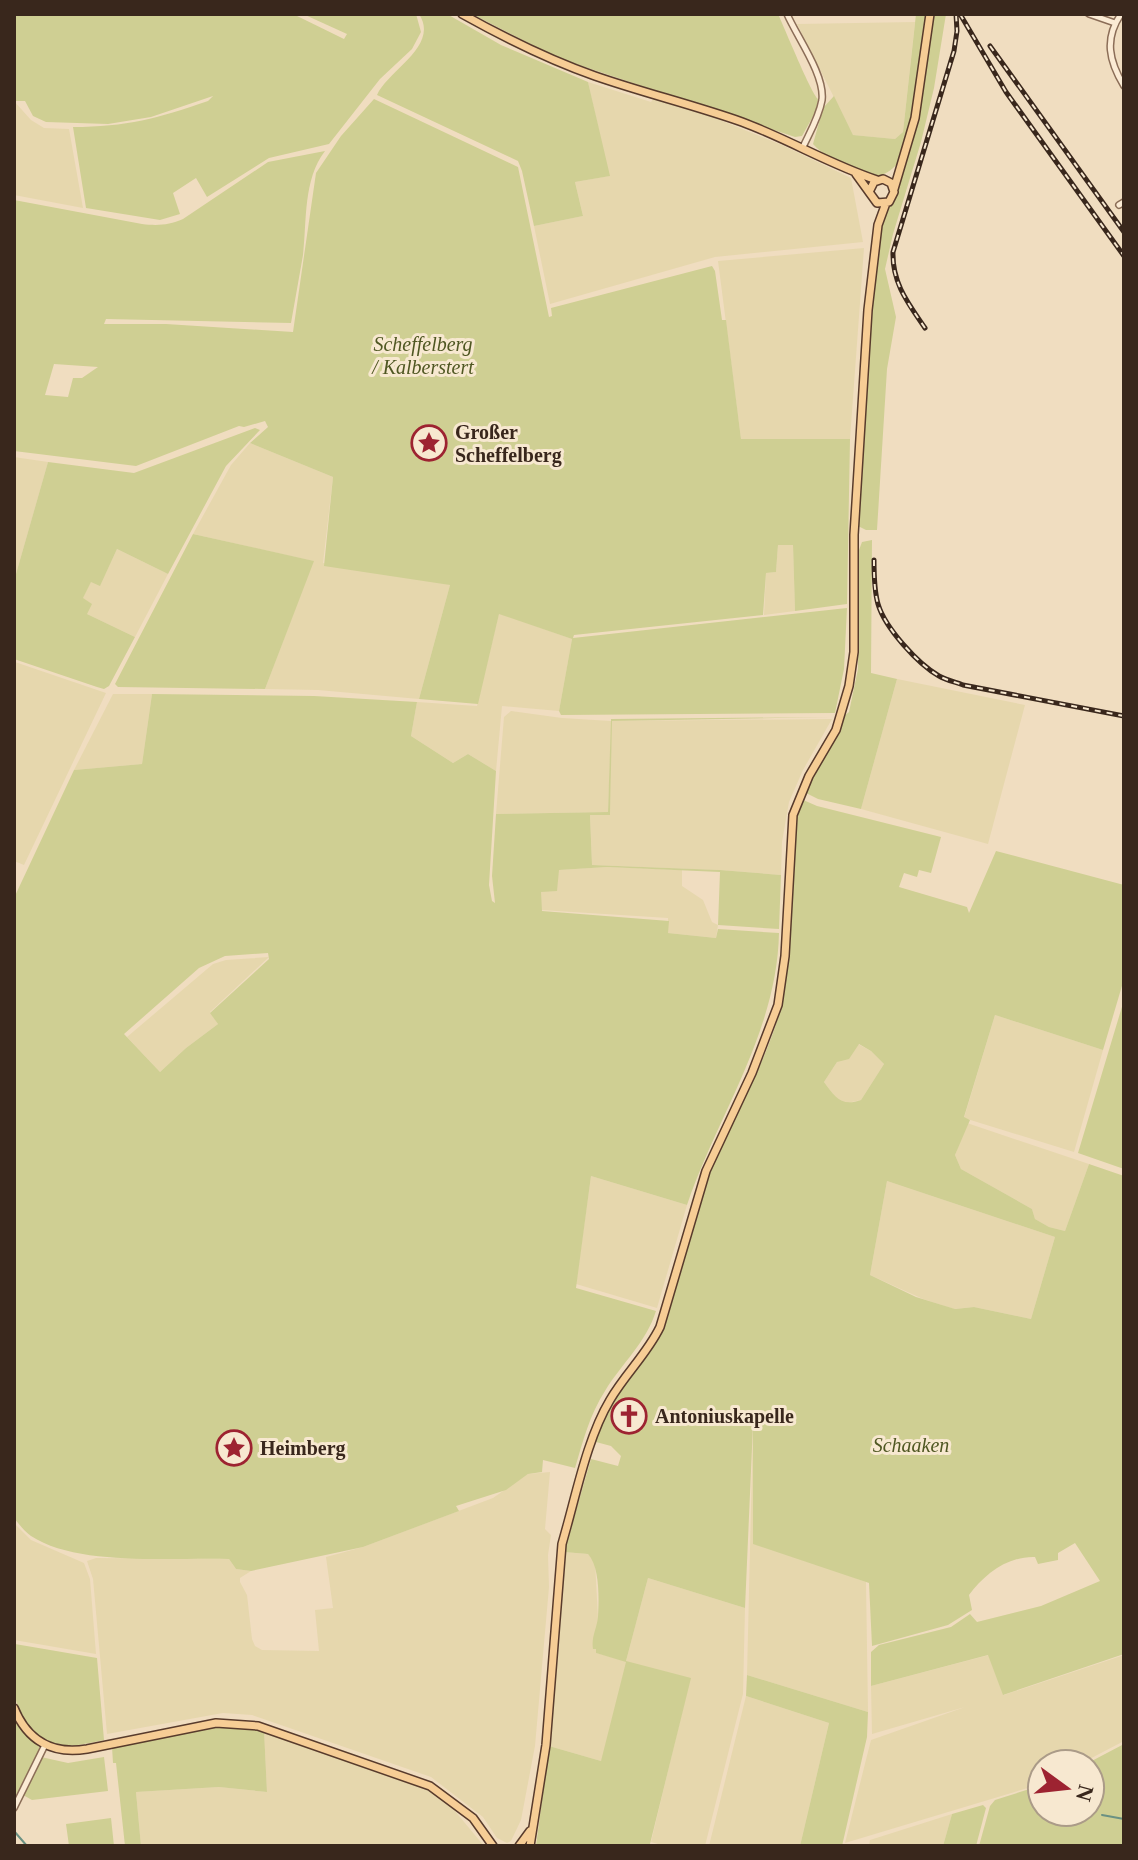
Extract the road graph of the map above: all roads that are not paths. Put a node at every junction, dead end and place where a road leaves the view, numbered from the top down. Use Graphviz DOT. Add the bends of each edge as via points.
graph roads {
  1 [pos="462,14"];
  2 [pos="787,14"];
  3 [pos="930,14"];
  4 [pos="1089,14"];
  5 [pos="1121,14"];
  6 [pos="1115,23"];
  7 [pos="1124,86"];
  8 [pos="803,147"];
  9 [pos="898,167"];
  10 [pos="854,173"];
  11 [pos="880,180"];
  12 [pos="894,189"];
  13 [pos="870,190"];
  14 [pos="873,201"];
  15 [pos="886,203"];
  16 [pos="878,225"];
  17 [pos="14,1708"];
  18 [pos="45,1745"];
  19 [pos="14,1808"];
  20 [pos="533,1826"];
  21 [pos="493,1846"];
  22 [pos="519,1846"];
  23 [pos="530,1846"];
  1 -- 8 [label="main road" via="568,66"];
  2 -- 8 [label="street" via="822,90 821,106"];
  3 -- 9 [label="main road" via="915,118"];
  4 -- 6 [label="street"];
  5 -- 6 [label="street"];
  6 -- 7 [label="street" via="1109,48"];
  8 -- 10 [label="main road"];
  9 -- 11 [label="main road"];
  9 -- 12 [label="main road"];
  10 -- 11 [label="main road"];
  10 -- 13 [label="main road"];
  11 -- 12 [label="main road"];
  11 -- 13 [label="main road"];
  12 -- 15 [label="main road"];
  13 -- 14 [label="main road"];
  14 -- 15 [label="main road"];
  14 -- 16 [label="main road"];
  15 -- 16 [label="main road"];
  16 -- 20 [label="main road" via="866,337 849,686 836,730 793,815 778,1005 706,1171 660,1327 602,1415 567,1526"];
  17 -- 18 [label="main road" via="23,1727"];
  18 -- 19 [label="street"];
  18 -- 21 [label="main road" via="79,1750 216,1723 258,1726 430,1786 475,1820"];
  20 -- 22 [label="main road"];
  20 -- 23 [label="main road"];
}
